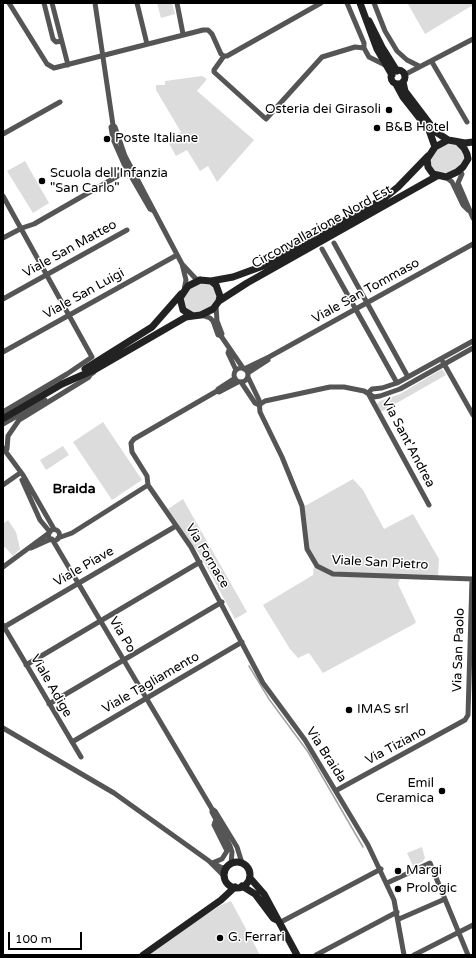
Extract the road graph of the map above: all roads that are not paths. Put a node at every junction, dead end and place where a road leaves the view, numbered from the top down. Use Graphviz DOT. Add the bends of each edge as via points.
graph roads {
  1 [pos="9,3"];
  2 [pos="44,3"];
  3 [pos="52,3"];
  4 [pos="95,3"];
  5 [pos="137,3"];
  6 [pos="177,3"];
  7 [pos="321,3"];
  8 [pos="347,3"];
  9 [pos="360,3"];
  10 [pos="374,3"];
  11 [pos="365,16"];
  12 [pos="183,34"];
  13 [pos="473,39"];
  14 [pos="61,42"];
  15 [pos="147,44"];
  16 [pos="377,49"];
  17 [pos="365,51"];
  18 [pos="102,56"];
  19 [pos="224,56"];
  20 [pos="432,62"];
  21 [pos="68,65"];
  22 [pos="385,65"];
  23 [pos="419,66"];
  24 [pos="394,73"];
  25 [pos="401,80"];
  26 [pos="60,102"];
  27 [pos="467,122"];
  28 [pos="3,134"];
  29 [pos="448,140"];
  30 [pos="458,142"];
  31 [pos="473,142"];
  32 [pos="435,147"];
  33 [pos="428,156"];
  34 [pos="473,157"];
  35 [pos="465,163"];
  36 [pos="130,169"];
  37 [pos="460,170"];
  38 [pos="437,176"];
  39 [pos="446,176"];
  40 [pos="3,196"];
  41 [pos="152,210"];
  42 [pos="468,210"];
  43 [pos="473,218"];
  44 [pos="22,228"];
  45 [pos="127,230"];
  46 [pos="3,238"];
  47 [pos="334,243"];
  48 [pos="473,244"];
  49 [pos="322,249"];
  50 [pos="176,255"];
  51 [pos="182,264"];
  52 [pos="47,275"];
  53 [pos="200,280"];
  54 [pos="211,281"];
  55 [pos="183,292"];
  56 [pos="3,299"];
  57 [pos="218,303"];
  58 [pos="367,304"];
  59 [pos="356,310"];
  60 [pos="70,315"];
  61 [pos="201,315"];
  62 [pos="193,316"];
  63 [pos="221,336"];
  64 [pos="473,340"];
  65 [pos="473,348"];
  66 [pos="229,350"];
  67 [pos="3,352"];
  68 [pos="440,359"];
  69 [pos="94,363"];
  70 [pos="444,364"];
  71 [pos="236,370"];
  72 [pos="246,372"];
  73 [pos="408,377"];
  74 [pos="238,380"];
  75 [pos="396,383"];
  76 [pos="217,391"];
  77 [pos="368,393"];
  78 [pos="48,401"];
  79 [pos="259,405"];
  80 [pos="473,415"];
  81 [pos="3,418"];
  82 [pos="3,442"];
  83 [pos="4,449"];
  84 [pos="19,472"];
  85 [pos="3,485"];
  86 [pos="148,485"];
  87 [pos="429,505"];
  88 [pos="176,526"];
  89 [pos="54,535"];
  90 [pos="200,562"];
  91 [pos="3,567"];
  92 [pos="473,579"];
  93 [pos="78,583"];
  94 [pos="222,602"];
  95 [pos="101,622"];
  96 [pos="4,626"];
  97 [pos="242,642"];
  98 [pos="124,660"];
  99 [pos="26,665"];
  100 [pos="146,698"];
  101 [pos="49,704"];
  102 [pos="465,720"];
  103 [pos="3,728"];
  104 [pos="72,742"];
  105 [pos="81,757"];
  106 [pos="336,790"];
  107 [pos="212,809"];
  108 [pos="216,819"];
  109 [pos="210,862"];
  110 [pos="242,863"];
  111 [pos="229,866"];
  112 [pos="381,869"];
  113 [pos="250,878"];
  114 [pos="226,880"];
  115 [pos="387,882"];
  116 [pos="239,887"];
  117 [pos="445,899"];
  118 [pos="208,908"];
  119 [pos="397,912"];
  120 [pos="399,919"];
  121 [pos="278,922"];
  122 [pos="473,925"];
  123 [pos="458,932"];
  124 [pos="143,955"];
  125 [pos="297,955"];
  126 [pos="316,955"];
  127 [pos="404,955"];
  128 [pos="414,955"];
  129 [pos="468,955"];
  1 -- 21 [label="street" via="47,64 54,68"];
  2 -- 14 [label="street" via="53,39"];
  3 -- 14 [label="street"];
  4 -- 18 [label="street"];
  5 -- 15 [label="street"];
  6 -- 12 [label="street"];
  7 -- 19 [label="street"];
  8 -- 17 [label="street"];
  9 -- 11 [label="main road"];
  10 -- 23 [label="street" via="385,31 398,51 407,60"];
  11 -- 16 [label="main road"];
  11 -- 24 [label="main road"];
  12 -- 15 [label="street"];
  12 -- 19 [label="street" via="208,30"];
  13 -- 20 [label="street"];
  14 -- 21 [label="street"];
  15 -- 18 [label="street"];
  16 -- 17 [label="street" via="373,54"];
  16 -- 22 [label="main road"];
  17 -- 19 [label="street" via="350,47 322,57 266,119 214,72"];
  17 -- 22 [label="street"];
  18 -- 21 [label="street"];
  18 -- 36 [label="street" via="113,125"];
  20 -- 23 [label="street"];
  20 -- 27 [label="street"];
  22 -- 24 [label="main road"];
  23 -- 25 [label="street"];
  24 -- 25 [label="main road"];
  24 -- 25 [label="main road" via="392,80"];
  25 -- 29 [label="main road" via="436,132"];
  25 -- 32 [label="main road" via="403,97 429,130"];
  26 -- 28 [label="street"];
  29 -- 30 [label="main road"];
  29 -- 32 [label="main road, Circonvallazione Nord Est"];
  30 -- 31 [label="main road"];
  30 -- 35 [label="main road" via="467,154"];
  32 -- 33 [label="main road, Circonvallazione Nord Est"];
  33 -- 38 [label="main road" via="428,167"];
  33 -- 54 [label="main road, Circonvallazione Nord Est" via="383,199 263,266 233,277"];
  34 -- 35 [label="main road"];
  35 -- 37 [label="main road"];
  36 -- 41 [label="street" via="140,183"];
  36 -- 41 [label="street"];
  36 -- 44 [label="street" via="34,224"];
  37 -- 39 [label="main road, Circonvallazione Nord Est"];
  37 -- 42 [label="street" via="462,174 458,183"];
  38 -- 39 [label="main road, Circonvallazione Nord Est"];
  38 -- 57 [label="main road, Circonvallazione Nord Est" via="247,283"];
  39 -- 42 [label="street"];
  40 -- 44 [label="street"];
  41 -- 50 [label="street"];
  42 -- 43 [label="street"];
  44 -- 46 [label="street"];
  44 -- 52 [label="street"];
  45 -- 52 [label="street, Viale San Matteo"];
  47 -- 58 [label="street"];
  48 -- 58 [label="street, Viale San Tommaso"];
  49 -- 59 [label="street"];
  50 -- 51 [label="street"];
  50 -- 60 [label="street, Viale San Luigi"];
  51 -- 53 [label="street"];
  51 -- 55 [label="street" via="186,280"];
  52 -- 56 [label="street, Viale San Matteo"];
  52 -- 60 [label="street"];
  53 -- 54 [label="main road"];
  53 -- 55 [label="main road"];
  54 -- 57 [label="main road" via="220,290"];
  55 -- 62 [label="main road" via="181,306 186,313"];
  55 -- 69 [label="main road" via="152,327"];
  57 -- 61 [label="main road"];
  57 -- 63 [label="street, Viale San Pietro" via="217,321"];
  58 -- 59 [label="street, Viale San Tommaso"];
  58 -- 73 [label="street"];
  59 -- 72 [label="street, Viale San Tommaso"];
  59 -- 75 [label="street"];
  60 -- 67 [label="street, Viale San Luigi"];
  60 -- 69 [label="street"];
  61 -- 62 [label="main road"];
  61 -- 63 [label="street, Viale San Pietro" via="210,318 218,336"];
  62 -- 69 [label="main road" via="186,317"];
  63 -- 66 [label="street, Viale San Pietro"];
  64 -- 68 [label="street"];
  65 -- 70 [label="street"];
  66 -- 71 [label="street, Viale San Pietro"];
  66 -- 72 [label="street, Viale San Pietro"];
  68 -- 70 [label="street"];
  68 -- 73 [label="street"];
  69 -- 78 [label="street" via="89,377"];
  69 -- 81 [label="main road"];
  69 -- 81 [label="street" via="67,374"];
  70 -- 77 [label="street" via="400,389 374,397"];
  70 -- 80 [label="street"];
  71 -- 72 [label="street"];
  71 -- 74 [label="street"];
  72 -- 74 [label="street, Viale San Tommaso"];
  72 -- 79 [label="street, Viale San Pietro"];
  73 -- 75 [label="street"];
  74 -- 76 [label="street, Viale San Tommaso"];
  74 -- 79 [label="street, Viale San Pietro"];
  75 -- 77 [label="street" via="372,389"];
  76 -- 86 [label="street, Via Fornace" via="131,443 132,452 147,476"];
  77 -- 79 [label="street" via="344,387 322,388 265,401"];
  77 -- 87 [label="street, Via Sant'Andrea"];
  78 -- 81 [label="street"];
  78 -- 83 [label="street" via="14,425"];
  79 -- 92 [label="street, Viale San Pietro" via="302,506 307,549 316,566 333,574"];
  82 -- 83 [label="street"];
  83 -- 84 [label="street"];
  84 -- 85 [label="street"];
  84 -- 89 [label="street" via="23,475"];
  86 -- 88 [label="street, Via Fornace"];
  86 -- 89 [label="street" via="73,531"];
  88 -- 90 [label="street, Via Fornace"];
  88 -- 93 [label="street, Viale Piave"];
  89 -- 91 [label="street"];
  89 -- 93 [label="street, Via Po"];
  90 -- 94 [label="street, Via Fornace"];
  90 -- 95 [label="street"];
  92 -- 102 [label="street, Via San Paolo" via="468,715"];
  93 -- 95 [label="street, Via Po"];
  93 -- 96 [label="street, Viale Piave"];
  94 -- 97 [label="street, Via Fornace"];
  94 -- 98 [label="street"];
  95 -- 98 [label="street, Via Po"];
  95 -- 99 [label="street"];
  96 -- 99 [label="street, Viale Adige"];
  97 -- 100 [label="street, Viale Tagliamento"];
  97 -- 106 [label="street, Via Braida" via="263,683 305,740"];
  98 -- 100 [label="street, Via Po"];
  98 -- 101 [label="street"];
  99 -- 101 [label="street, Viale Adige"];
  100 -- 104 [label="street, Viale Tagliamento"];
  100 -- 107 [label="street, Via Po"];
  101 -- 104 [label="street, Viale Adige"];
  102 -- 106 [label="street, Via Tiziano"];
  103 -- 109 [label="street" via="114,793"];
  104 -- 105 [label="street, Viale Adige"];
  106 -- 112 [label="street, Via Braida"];
  107 -- 108 [label="street"];
  107 -- 110 [label="street" via="237,847"];
  108 -- 109 [label="street" via="214,825 227,850 222,859"];
  108 -- 111 [label="street" via="232,852"];
  109 -- 111 [label="street" via="222,868"];
  109 -- 114 [label="street"];
  110 -- 111 [label="main road"];
  110 -- 113 [label="main road" via="248,867"];
  111 -- 114 [label="main road"];
  112 -- 115 [label="street, Via Braida"];
  112 -- 121 [label="street"];
  113 -- 116 [label="main road"];
  113 -- 121 [label="main road" via="264,894 277,915"];
  114 -- 116 [label="main road"];
  114 -- 118 [label="main road" via="225,891"];
  115 -- 117 [label="street" via="430,863"];
  115 -- 119 [label="street, Via Braida"];
  116 -- 118 [label="main road"];
  116 -- 121 [label="main road" via="255,894 272,918"];
  117 -- 120 [label="street"];
  117 -- 123 [label="street"];
  118 -- 124 [label="main road"];
  119 -- 120 [label="street, Via Braida"];
  119 -- 126 [label="street"];
  120 -- 127 [label="street, Via Braida"];
  121 -- 125 [label="main road"];
  122 -- 123 [label="street"];
  123 -- 128 [label="street"];
  123 -- 129 [label="street"];
}
